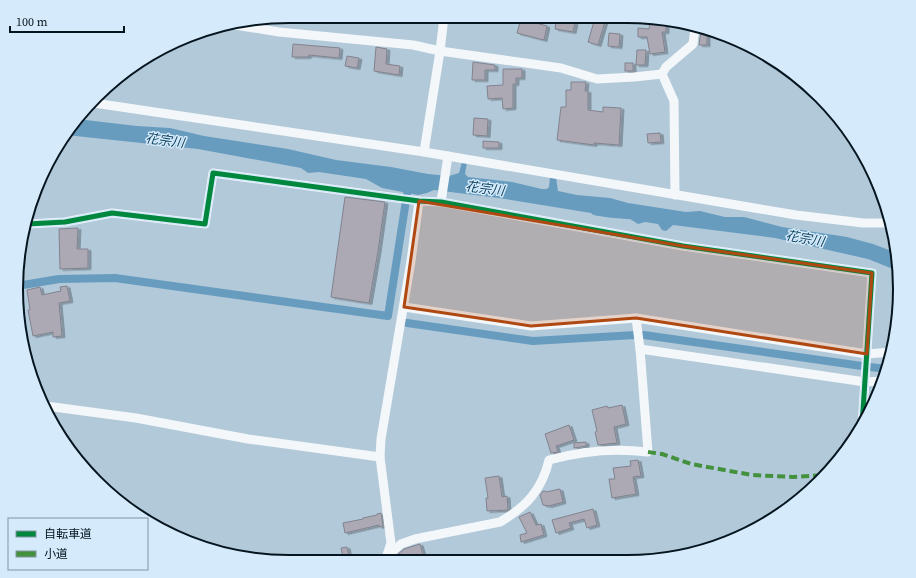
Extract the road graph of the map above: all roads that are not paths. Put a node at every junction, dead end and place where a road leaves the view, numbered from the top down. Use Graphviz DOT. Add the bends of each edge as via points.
graph roads {
  1 [pos="443,23"];
  2 [pos="245,27"];
  3 [pos="695,32"];
  4 [pos="440,50"];
  5 [pos="662,74"];
  6 [pos="99,104"];
  7 [pos="424,152"];
  8 [pos="447,159"];
  9 [pos="675,195"];
  10 [pos="441,199"];
  11 [pos="419,201"];
  12 [pos="885,223"];
  13 [pos="31,224"];
  14 [pos="404,307"];
  15 [pos="636,318"];
  16 [pos="640,349"];
  17 [pos="885,353"];
  18 [pos="867,354"];
  19 [pos="877,381"];
  20 [pos="865,382"];
  21 [pos="50,407"];
  22 [pos="863,412"];
  23 [pos="380,457"];
  24 [pos="387,555"];
  25 [pos="390,555"];
  1 -- 4 [label="street"];
  2 -- 4 [label="street"];
  3 -- 5 [label="street" via="694,44 666,67"];
  4 -- 5 [label="street" via="561,68 597,78"];
  4 -- 7 [label="street"];
  5 -- 9 [label="street" via="674,101"];
  6 -- 7 [label="street"];
  7 -- 8 [label="street"];
  8 -- 9 [label="street"];
  8 -- 10 [label="street"];
  9 -- 12 [label="street" via="796,215"];
  10 -- 11 [label="street"];
  10 -- 18 [label="street" via="683,246 872,273"];
  11 -- 13 [label="street" via="213,173 205,224 112,213 65,222"];
  11 -- 14 [label="street"];
  14 -- 15 [label="street" via="531,326"];
  14 -- 23 [label="street"];
  15 -- 16 [label="street"];
  15 -- 18 [label="street"];
  16 -- 20 [label="street"];
  16 -- 25 [label="street" via="648,452 597,452 548,460 537,491 511,516 500,522 415,539 401,544"];
  17 -- 18 [label="street"];
  18 -- 20 [label="street"];
  19 -- 20 [label="street"];
  20 -- 22 [label="street"];
  21 -- 23 [label="street" via="136,418 248,439"];
  23 -- 24 [label="street" via="391,543"];
}
